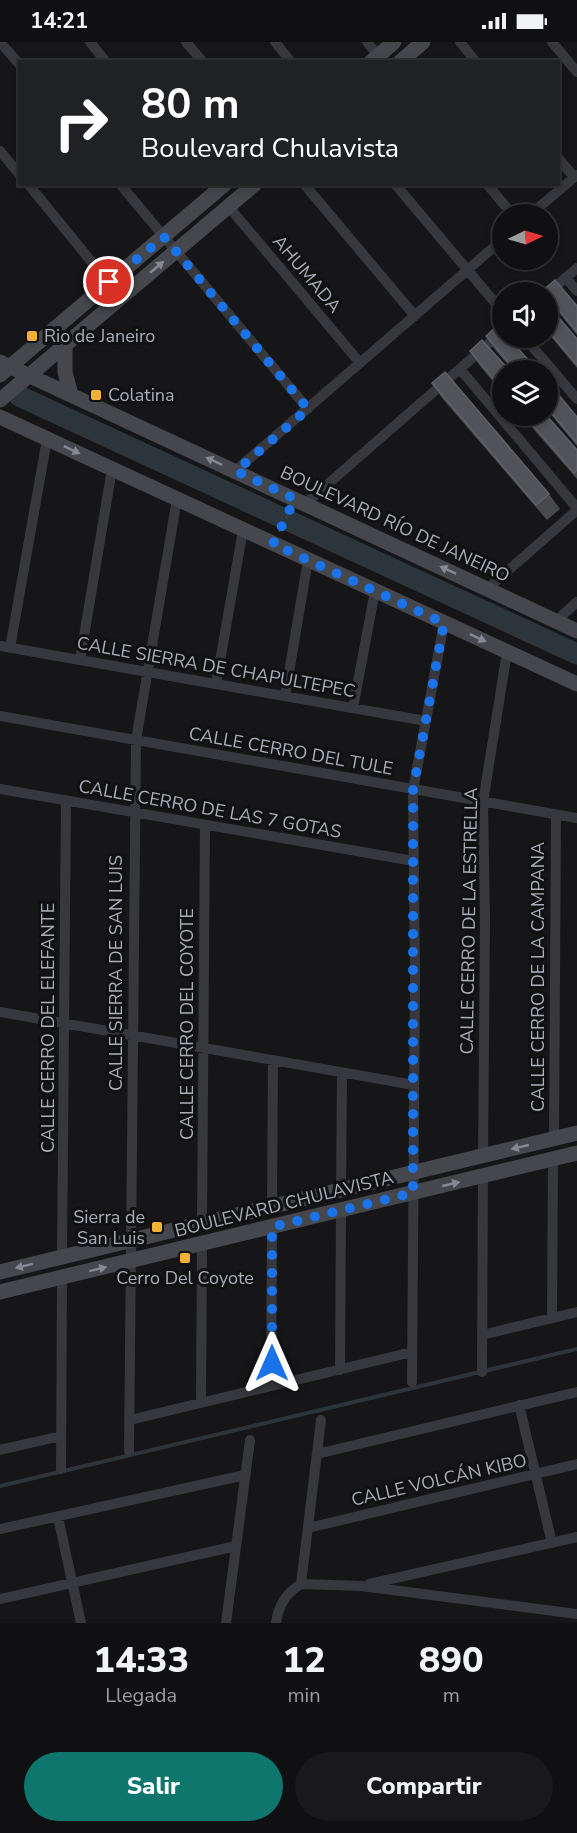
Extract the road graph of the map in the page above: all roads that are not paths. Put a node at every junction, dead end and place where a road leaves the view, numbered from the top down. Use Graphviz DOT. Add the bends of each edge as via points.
graph roads {
  1 [pos="0,42"];
  2 [pos="90,42"];
  3 [pos="186,42"];
  4 [pos="275,42"];
  5 [pos="367,42"];
  6 [pos="394,42"];
  7 [pos="423,42"];
  8 [pos="460,42"];
  9 [pos="552,42"];
  10 [pos="104,60"];
  11 [pos="201,60"];
  12 [pos="289,60"];
  13 [pos="378,60"];
  14 [pos="402,60"];
  15 [pos="474,60"];
  16 [pos="18,63"];
  17 [pos="577,72"];
  18 [pos="0,151"];
  19 [pos="560,160"];
  20 [pos="18,173"];
  21 [pos="576,176"];
  22 [pos="30,186"];
  23 [pos="122,186"];
  24 [pos="253,186"];
  25 [pos="306,186"];
  26 [pos="397,186"];
  27 [pos="489,186"];
  28 [pos="217,187"];
  29 [pos="504,204"];
  30 [pos="543,204"];
  31 [pos="229,207"];
  32 [pos="164,237"];
  33 [pos="492,249"];
  34 [pos="176,251"];
  35 [pos="577,268"];
  36 [pos="468,270"];
  37 [pos="566,278"];
  38 [pos="109,282"];
  39 [pos="558,285"];
  40 [pos="577,291"];
  41 [pos="492,299"];
  42 [pos="415,316"];
  43 [pos="492,341"];
  44 [pos="65,345"];
  45 [pos="534,348"];
  46 [pos="360,363"];
  47 [pos="3,368"];
  48 [pos="460,369"];
  49 [pos="29,375"];
  50 [pos="71,395"];
  51 [pos="577,399"];
  52 [pos="0,400"];
  53 [pos="308,409"];
  54 [pos="0,417"];
  55 [pos="47,439"];
  56 [pos="112,469"];
  57 [pos="236,471"];
  58 [pos="177,499"];
  59 [pos="300,501"];
  60 [pos="577,509"];
  61 [pos="243,530"];
  62 [pos="308,560"];
  63 [pos="487,589"];
  64 [pos="375,591"];
  65 [pos="577,602"];
  66 [pos="556,621"];
  67 [pos="444,623"];
  68 [pos="577,631"];
  69 [pos="5,647"];
  70 [pos="507,652"];
  71 [pos="80,660"];
  72 [pos="147,672"];
  73 [pos="216,684"];
  74 [pos="577,684"];
  75 [pos="285,696"];
  76 [pos="353,708"];
  77 [pos="0,716"];
  78 [pos="426,721"];
  79 [pos="136,740"];
  80 [pos="0,789"];
  81 [pos="413,790"];
  82 [pos="66,800"];
  83 [pos="483,802"];
  84 [pos="134,812"];
  85 [pos="556,815"];
  86 [pos="577,818"];
  87 [pos="205,825"];
  88 [pos="414,861"];
  89 [pos="0,1012"];
  90 [pos="64,1023"];
  91 [pos="132,1035"];
  92 [pos="203,1048"];
  93 [pos="273,1060"];
  94 [pos="342,1073"];
  95 [pos="414,1085"];
  96 [pos="577,1134"];
  97 [pos="554,1139"];
  98 [pos="577,1153"];
  99 [pos="483,1156"];
  100 [pos="553,1159"];
  101 [pos="413,1173"];
  102 [pos="483,1176"];
  103 [pos="341,1190"];
  104 [pos="413,1193"];
  105 [pos="272,1206"];
  106 [pos="341,1210"];
  107 [pos="202,1223"];
  108 [pos="272,1227"];
  109 [pos="131,1240"];
  110 [pos="202,1244"];
  111 [pos="62,1256"];
  112 [pos="131,1261"];
  113 [pos="0,1272"];
  114 [pos="62,1277"];
  115 [pos="0,1292"];
  116 [pos="577,1312"];
  117 [pos="552,1318"];
  118 [pos="482,1335"];
  119 [pos="412,1352"];
  120 [pos="340,1370"];
  121 [pos="482,1372"];
  122 [pos="412,1382"];
  123 [pos="271,1386"];
  124 [pos="577,1392"];
  125 [pos="201,1403"];
  126 [pos="519,1405"];
  127 [pos="130,1420"];
  128 [pos="321,1420"];
  129 [pos="61,1436"];
  130 [pos="250,1440"];
  131 [pos="0,1450"];
  132 [pos="129,1451"];
  133 [pos="317,1454"];
  134 [pos="577,1464"];
  135 [pos="61,1469"];
  136 [pos="536,1474"];
  137 [pos="245,1475"];
  138 [pos="58,1517"];
  139 [pos="308,1528"];
  140 [pos="0,1529"];
  141 [pos="577,1537"];
  142 [pos="552,1543"];
  143 [pos="236,1546"];
  144 [pos="72,1583"];
  145 [pos="301,1584"];
  146 [pos="361,1586"];
  147 [pos="0,1599"];
  148 [pos="577,1614"];
  149 [pos="81,1623"];
  150 [pos="224,1623"];
  151 [pos="276,1623"];
  1 -- 16 [label="street"];
  2 -- 10 [label="street"];
  3 -- 11 [label="street"];
  4 -- 12 [label="street"];
  5 -- 13 [label="street"];
  6 -- 13 [label="main road"];
  7 -- 14 [label="main road"];
  8 -- 15 [label="street"];
  9 -- 17 [label="street"];
  18 -- 20 [label="street"];
  19 -- 21 [label="street"];
  21 -- 30 [label="street"];
  22 -- 38 [label="street"];
  23 -- 32 [label="street"];
  24 -- 31 [label="main road"];
  25 -- 42 [label="street"];
  26 -- 36 [label="street"];
  27 -- 29 [label="street"];
  28 -- 32 [label="main road"];
  31 -- 34 [label="main road"];
  31 -- 46 [label="street, AHUMADA"];
  32 -- 34 [label="street"];
  32 -- 38 [label="main road"];
  33 -- 36 [label="street"];
  44 -- 34 [label="main road, one-way"];
  34 -- 53 [label="street"];
  35 -- 37 [label="street"];
  36 -- 41 [label="street"];
  36 -- 42 [label="street"];
  37 -- 39 [label="street"];
  37 -- 40 [label="street"];
  38 -- 47 [label="main road"];
  42 -- 46 [label="street"];
  43 -- 48 [label="street"];
  44 -- 49 [label="main road"];
  44 -- 50 [label="main road" via="65,372"];
  45 -- 51 [label="street"];
  46 -- 53 [label="street"];
  47 -- 49 [label="main road, BOULEVARD RÍO DE JANEIRO"];
  48 -- 59 [label="street"];
  48 -- 60 [label="street"];
  49 -- 50 [label="main road, BOULEVARD RÍO DE JANEIRO"];
  49 -- 52 [label="main road"];
  57 -- 50 [label="main road, BOULEVARD RÍO DE JANEIRO, one-way"];
  53 -- 57 [label="street"];
  54 -- 55 [label="main road"];
  55 -- 56 [label="main road, one-way"];
  55 -- 69 [label="street"];
  56 -- 58 [label="main road"];
  56 -- 71 [label="street"];
  57 -- 59 [label="main road, BOULEVARD RÍO DE JANEIRO"];
  58 -- 61 [label="main road"];
  58 -- 72 [label="street, CALLE SIERRA DE SAN LUIS"];
  63 -- 59 [label="main road, BOULEVARD RÍO DE JANEIRO, one-way"];
  60 -- 63 [label="street"];
  61 -- 62 [label="main road"];
  61 -- 73 [label="street"];
  62 -- 64 [label="main road"];
  62 -- 75 [label="street"];
  63 -- 66 [label="main road, BOULEVARD RÍO DE JANEIRO"];
  64 -- 67 [label="main road"];
  64 -- 76 [label="street"];
  65 -- 66 [label="street"];
  66 -- 68 [label="main road, BOULEVARD RÍO DE JANEIRO"];
  67 -- 70 [label="main road, one-way"];
  67 -- 78 [label="street"];
  69 -- 71 [label="street, CALLE SIERRA DE CHAPULTEPEC"];
  70 -- 74 [label="main road"];
  70 -- 83 [label="street, CALLE CERRO DE LA ESTRELLA"];
  71 -- 72 [label="street, CALLE SIERRA DE CHAPULTEPEC"];
  72 -- 73 [label="street, CALLE SIERRA DE CHAPULTEPEC"];
  72 -- 79 [label="street, CALLE SIERRA DE SAN LUIS"];
  73 -- 75 [label="street, CALLE SIERRA DE CHAPULTEPEC"];
  75 -- 76 [label="street, CALLE SIERRA DE CHAPULTEPEC"];
  76 -- 78 [label="street, CALLE SIERRA DE CHAPULTEPEC"];
  77 -- 79 [label="street, CALLE CERRO DEL TULE"];
  78 -- 81 [label="street"];
  79 -- 81 [label="street, CALLE CERRO DEL TULE"];
  79 -- 84 [label="street, CALLE SIERRA DE SAN LUIS"];
  80 -- 82 [label="street, CALLE CERRO DE LAS 7 GOTAS"];
  81 -- 83 [label="street, CALLE CERRO DEL TULE"];
  81 -- 88 [label="street"];
  82 -- 84 [label="street, CALLE CERRO DE LAS 7 GOTAS"];
  82 -- 90 [label="street, CALLE CERRO DEL ELEFANTE"];
  83 -- 85 [label="street, CALLE CERRO DEL TULE"];
  83 -- 99 [label="street, CALLE CERRO DE LA ESTRELLA"];
  84 -- 87 [label="street, CALLE CERRO DE LAS 7 GOTAS"];
  84 -- 91 [label="street, CALLE SIERRA DE SAN LUIS"];
  85 -- 86 [label="street, CALLE CERRO DEL TULE"];
  85 -- 97 [label="street, CALLE CERRO DE LA CAMPANA"];
  87 -- 88 [label="street, CALLE CERRO DE LAS 7 GOTAS"];
  87 -- 92 [label="street, CALLE CERRO DEL COYOTE"];
  88 -- 95 [label="street"];
  89 -- 90 [label="street"];
  90 -- 91 [label="street"];
  90 -- 111 [label="street, CALLE CERRO DEL ELEFANTE"];
  91 -- 92 [label="street"];
  91 -- 109 [label="street, CALLE SIERRA DE SAN LUIS"];
  92 -- 93 [label="street"];
  92 -- 107 [label="street, CALLE CERRO DEL COYOTE"];
  93 -- 94 [label="street"];
  93 -- 105 [label="street"];
  94 -- 95 [label="street"];
  94 -- 103 [label="street"];
  95 -- 101 [label="street"];
  96 -- 97 [label="main road, BOULEVARD CHULAVISTA"];
  97 -- 99 [label="main road, BOULEVARD CHULAVISTA, one-way"];
  98 -- 100 [label="main road, BOULEVARD CHULAVISTA"];
  99 -- 101 [label="main road, BOULEVARD CHULAVISTA"];
  100 -- 102 [label="main road, BOULEVARD CHULAVISTA"];
  100 -- 117 [label="street"];
  101 -- 103 [label="main road, BOULEVARD CHULAVISTA"];
  101 -- 104 [label="street"];
  104 -- 102 [label="main road, BOULEVARD CHULAVISTA, one-way"];
  102 -- 118 [label="street"];
  103 -- 105 [label="main road, BOULEVARD CHULAVISTA"];
  104 -- 106 [label="main road, BOULEVARD CHULAVISTA"];
  104 -- 119 [label="street"];
  105 -- 107 [label="main road, BOULEVARD CHULAVISTA"];
  106 -- 108 [label="main road, BOULEVARD CHULAVISTA"];
  106 -- 120 [label="street"];
  107 -- 109 [label="main road, BOULEVARD CHULAVISTA"];
  108 -- 110 [label="main road, BOULEVARD CHULAVISTA"];
  108 -- 123 [label="street"];
  109 -- 111 [label="main road, BOULEVARD CHULAVISTA"];
  109 -- 112 [label="street, CALLE SIERRA DE SAN LUIS"];
  110 -- 112 [label="main road, BOULEVARD CHULAVISTA"];
  110 -- 125 [label="street"];
  111 -- 113 [label="main road, BOULEVARD CHULAVISTA, one-way"];
  114 -- 112 [label="main road, BOULEVARD CHULAVISTA, one-way"];
  112 -- 127 [label="street, CALLE SIERRA DE SAN LUIS"];
  114 -- 115 [label="main road, BOULEVARD CHULAVISTA"];
  114 -- 129 [label="street"];
  116 -- 117 [label="street"];
  117 -- 118 [label="street"];
  118 -- 121 [label="street"];
  119 -- 120 [label="street"];
  119 -- 122 [label="street"];
  120 -- 123 [label="street"];
  123 -- 125 [label="street"];
  124 -- 126 [label="street"];
  125 -- 127 [label="street"];
  126 -- 133 [label="street"];
  126 -- 136 [label="street"];
  127 -- 132 [label="street, CALLE SIERRA DE SAN LUIS"];
  128 -- 133 [label="street"];
  129 -- 131 [label="street"];
  129 -- 135 [label="street"];
  130 -- 137 [label="street"];
  133 -- 139 [label="street"];
  134 -- 136 [label="street, CALLE VOLCÁN KIBO"];
  136 -- 139 [label="street, CALLE VOLCÁN KIBO"];
  136 -- 142 [label="street"];
  137 -- 138 [label="street"];
  137 -- 143 [label="street"];
  138 -- 140 [label="street"];
  138 -- 144 [label="street"];
  139 -- 145 [label="street"];
  141 -- 142 [label="street"];
  142 -- 146 [label="street"];
  143 -- 144 [label="street"];
  143 -- 150 [label="street"];
  144 -- 147 [label="street"];
  144 -- 149 [label="street"];
  145 -- 146 [label="street"];
  145 -- 151 [label="street" via="282,1601"];
  146 -- 148 [label="street"];
}
